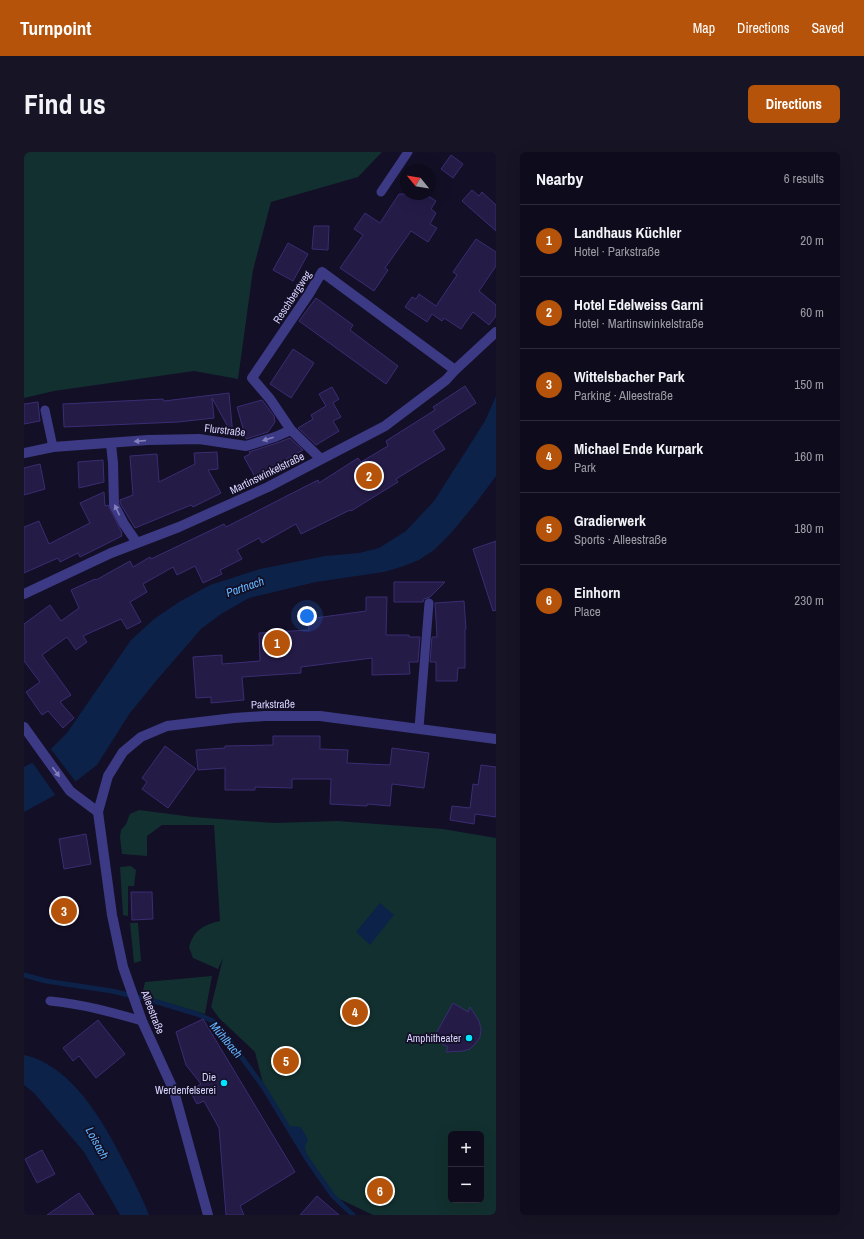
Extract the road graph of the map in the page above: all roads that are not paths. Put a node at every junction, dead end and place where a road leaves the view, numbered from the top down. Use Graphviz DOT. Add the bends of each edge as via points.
graph roads {
  1 [pos="408,152"];
  2 [pos="381,192"];
  3 [pos="496,332"];
  4 [pos="455,370"];
  5 [pos="46,410"];
  6 [pos="291,430"];
  7 [pos="110,444"];
  8 [pos="53,447"];
  9 [pos="24,453"];
  10 [pos="321,460"];
  11 [pos="137,543"];
  12 [pos="24,594"];
  13 [pos="429,603"];
  14 [pos="24,727"];
  15 [pos="419,728"];
  16 [pos="496,739"];
  17 [pos="98,812"];
  18 [pos="50,1001"];
  19 [pos="142,1021"];
  20 [pos="208,1215"];
  1 -- 2 [label="lane"];
  3 -- 4 [label="street, Martinswinkelstraße"];
  4 -- 6 [label="street, Reschbergweg" via="322,272 252,378"];
  4 -- 10 [label="street, Martinswinkelstraße" via="446,380 385,426"];
  5 -- 8 [label="lane"];
  6 -- 7 [label="street, Flurstraße, one-way" via="246,446 199,439"];
  6 -- 10 [label="street"];
  7 -- 8 [label="street, Flurstraße"];
  11 -- 7 [label="street, one-way" via="114,505"];
  8 -- 9 [label="street, Flurstraße"];
  10 -- 11 [label="street, Martinswinkelstraße" via="268,487"];
  11 -- 12 [label="street, Martinswinkelstraße"];
  13 -- 15 [label="lane"];
  14 -- 17 [label="street, one-way" via="70,791"];
  15 -- 16 [label="street, Parkstraße"];
  15 -- 17 [label="street, Parkstraße" via="320,716 234,718 167,726 141,737 123,752 108,776"];
  17 -- 19 [label="street, Alleestraße" via="112,915 123,967"];
  18 -- 19 [label="lane" via="95,1008"];
  19 -- 20 [label="street, Alleestraße" via="174,1091"];
}
